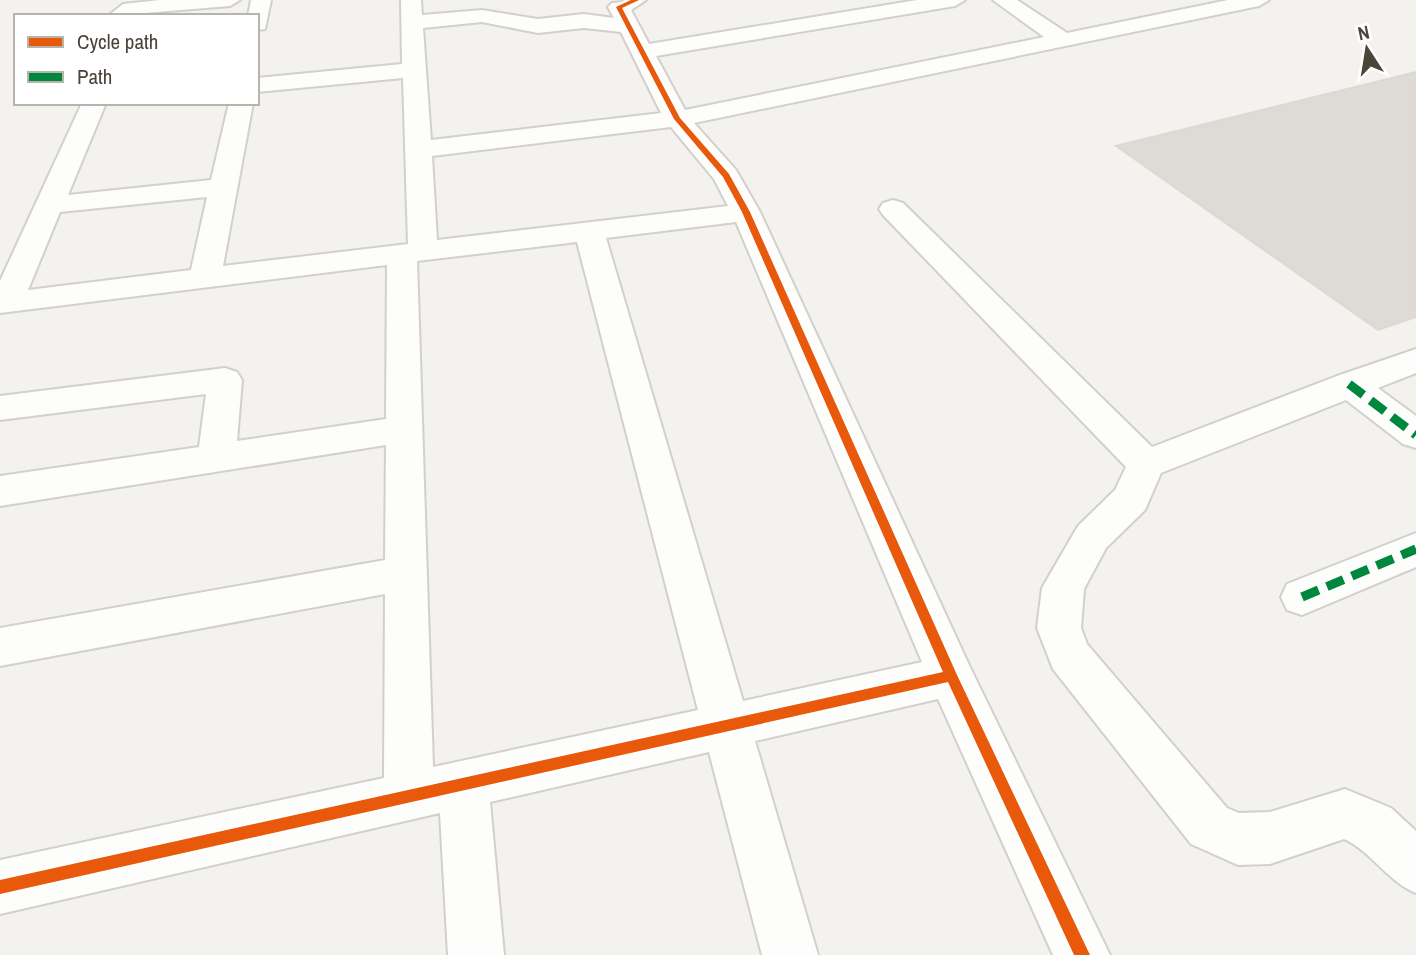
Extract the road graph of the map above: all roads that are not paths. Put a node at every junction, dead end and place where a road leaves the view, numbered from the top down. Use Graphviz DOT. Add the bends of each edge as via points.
graph roads {
  1 [pos="230,0"];
  2 [pos="955,0"];
  3 [pos="1003,0"];
  4 [pos="1259,0"];
  5 [pos="411,11"];
  6 [pos="122,14"];
  7 [pos="636,26"];
  8 [pos="1062,39"];
  9 [pos="415,70"];
  10 [pos="259,85"];
  11 [pos="94,105"];
  12 [pos="241,105"];
  13 [pos="677,119"];
  14 [pos="420,149"];
  15 [pos="223,187"];
  16 [pos="50,205"];
  17 [pos="893,209"];
  18 [pos="746,212"];
  19 [pos="589,231"];
  20 [pos="413,252"];
  21 [pos="205,277"];
  22 [pos="3,302"];
  23 [pos="1416,360"];
  24 [pos="1349,384"];
  25 [pos="0,408"];
  26 [pos="404,429"];
  27 [pos="1416,435"];
  28 [pos="217,458"];
  29 [pos="1146,464"];
  30 [pos="0,491"];
  31 [pos="1416,549"];
  32 [pos="406,573"];
  33 [pos="1302,597"];
  34 [pos="0,647"];
  35 [pos="951,676"];
  36 [pos="728,725"];
  37 [pos="463,784"];
  38 [pos="409,796"];
  39 [pos="1416,867"];
  40 [pos="0,887"];
  41 [pos="477,955"];
  42 [pos="790,955"];
  43 [pos="1082,955"];
  1 -- 6 [label="street" via="131,9"];
  2 -- 7 [label="street"];
  3 -- 8 [label="street"];
  4 -- 8 [label="street"];
  5 -- 7 [label="street" via="538,26 584,21"];
  5 -- 9 [label="street"];
  7 -- 13 [label="street"];
  8 -- 13 [label="street"];
  9 -- 10 [label="street"];
  9 -- 14 [label="street"];
  11 -- 16 [label="street"];
  12 -- 15 [label="street"];
  13 -- 14 [label="street"];
  13 -- 18 [label="street" via="726,176"];
  14 -- 20 [label="street"];
  15 -- 16 [label="street"];
  15 -- 21 [label="street"];
  16 -- 22 [label="street"];
  17 -- 29 [label="street"];
  18 -- 19 [label="street"];
  18 -- 35 [label="street"];
  19 -- 20 [label="street"];
  19 -- 36 [label="street"];
  20 -- 21 [label="street"];
  20 -- 26 [label="street"];
  21 -- 22 [label="street"];
  23 -- 24 [label="street"];
  24 -- 27 [label="street"];
  24 -- 29 [label="street"];
  25 -- 28 [label="street" via="225,380"];
  26 -- 28 [label="street"];
  26 -- 32 [label="street"];
  28 -- 30 [label="street"];
  29 -- 39 [label="street" via="1131,499 1092,537 1063,588 1059,628 1069,655 1209,826 1238,839 1270,838 1345,814 1373,826"];
  31 -- 33 [label="street"];
  32 -- 34 [label="street"];
  32 -- 38 [label="street"];
  35 -- 36 [label="street"];
  35 -- 43 [label="street"];
  36 -- 37 [label="street"];
  36 -- 42 [label="street"];
  37 -- 38 [label="street"];
  37 -- 41 [label="street"];
  38 -- 40 [label="street"];
}
